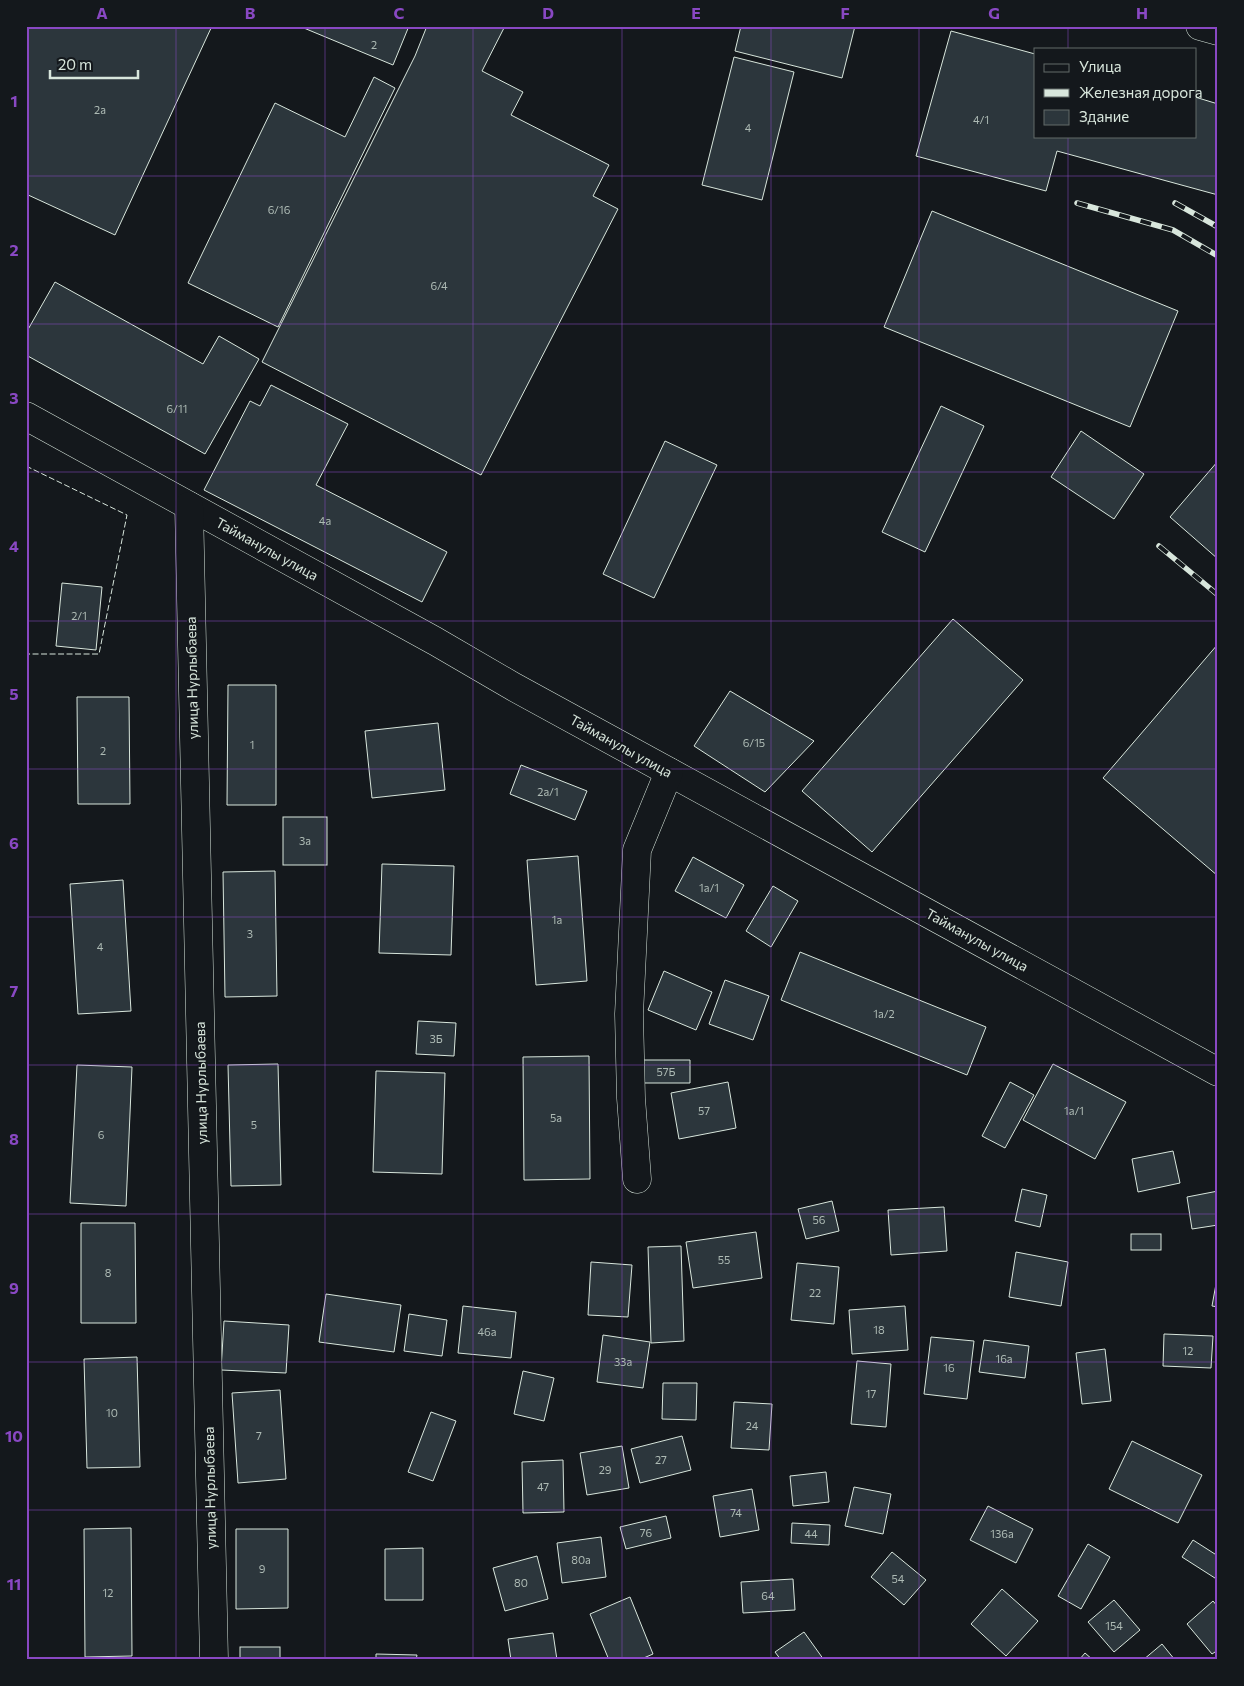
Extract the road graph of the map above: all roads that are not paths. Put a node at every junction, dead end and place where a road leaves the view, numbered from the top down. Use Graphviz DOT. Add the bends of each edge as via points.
graph roads {
  1 [pos="1200,26"];
  2 [pos="1218,32"];
  3 [pos="26,416"];
  4 [pos="189,506"];
  5 [pos="669,772"];
  6 [pos="1218,1072"];
  7 [pos="637,1179"];
  8 [pos="214,1660"];
  1 -- 2 [label="street"];
  3 -- 4 [label="street, Тайманулы улица"];
  4 -- 5 [label="street, Тайманулы улица"];
  4 -- 8 [label="street, улица Нурлыбаева"];
  5 -- 6 [label="street, Тайманулы улица"];
  5 -- 7 [label="street" via="637,850 629,1014"];
}
